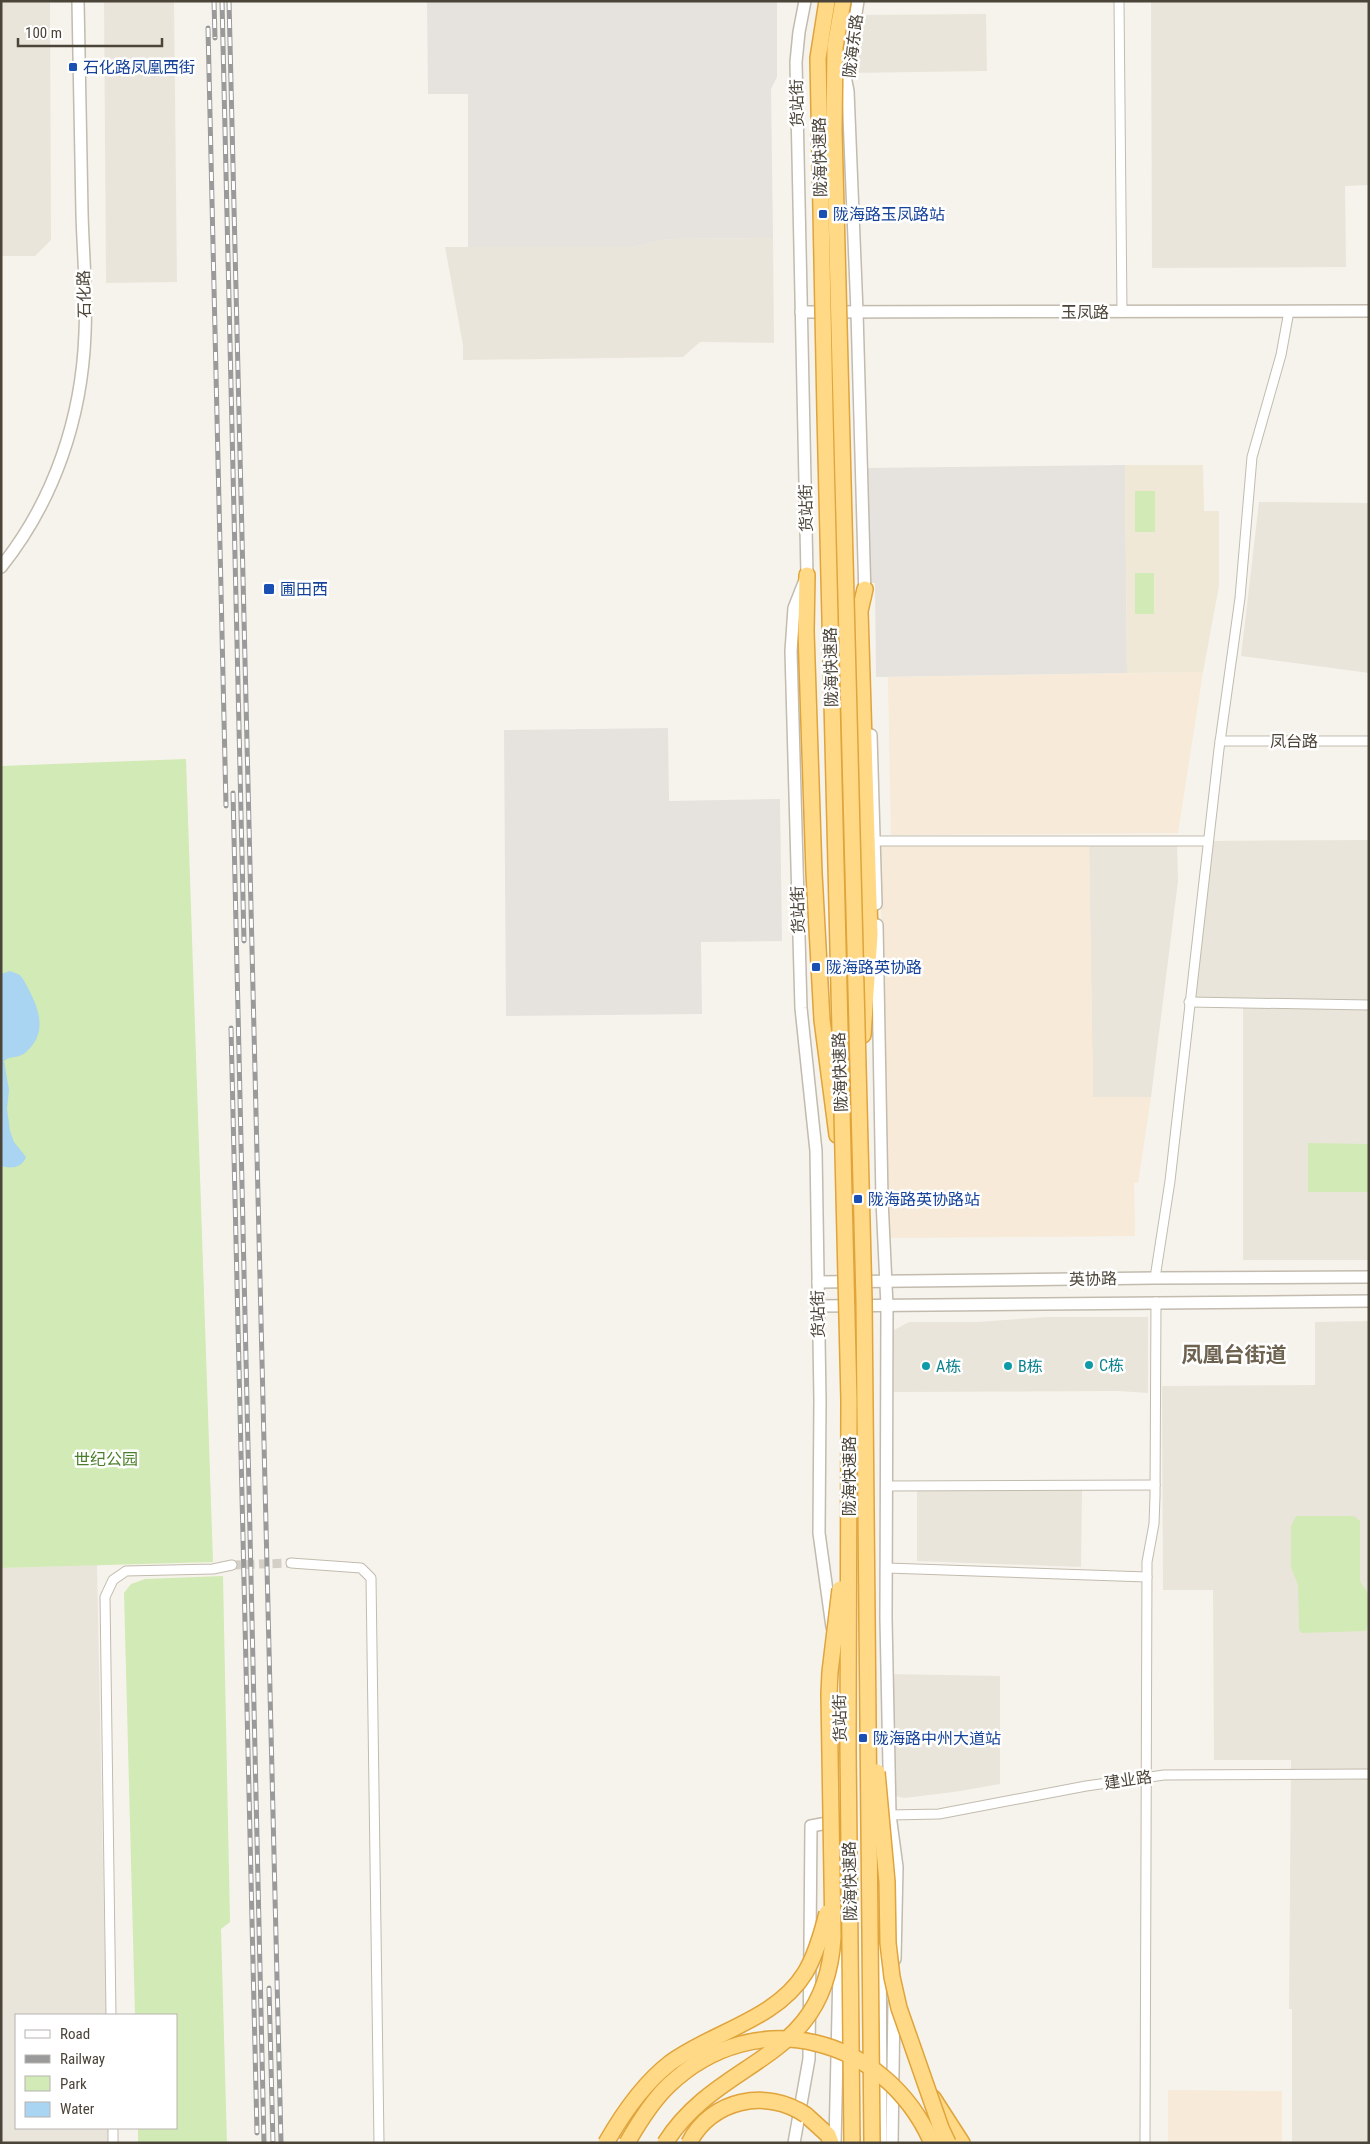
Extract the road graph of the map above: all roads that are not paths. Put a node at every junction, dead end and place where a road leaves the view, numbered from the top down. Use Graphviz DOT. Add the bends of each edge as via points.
graph roads {
  1 [pos="78,1"];
  2 [pos="806,1"];
  3 [pos="828,1"];
  4 [pos="843,1"];
  5 [pos="858,1"];
  6 [pos="1119,1"];
  7 [pos="848,91"];
  8 [pos="1289,311"];
  9 [pos="1369,311"];
  10 [pos="801,312"];
  11 [pos="857,312"];
  12 [pos="1122,312"];
  13 [pos="1,567"];
  14 [pos="807,575"];
  15 [pos="865,590"];
  16 [pos="1220,741"];
  17 [pos="1369,741"];
  18 [pos="875,841"];
  19 [pos="1208,841"];
  20 [pos="1189,1002"];
  21 [pos="1369,1005"];
  22 [pos="860,1102"];
  23 [pos="844,1188"];
  24 [pos="1155,1278"];
  25 [pos="1369,1278"];
  26 [pos="886,1281"];
  27 [pos="818,1282"];
  28 [pos="1369,1301"];
  29 [pos="1156,1302"];
  30 [pos="818,1306"];
  31 [pos="887,1306"];
  32 [pos="1155,1485"];
  33 [pos="888,1486"];
  34 [pos="849,1523"];
  35 [pos="292,1563"];
  36 [pos="232,1565"];
  37 [pos="887,1568"];
  38 [pos="1147,1577"];
  39 [pos="868,1704"];
  40 [pos="1369,1774"];
  41 [pos="1146,1778"];
  42 [pos="890,1815"];
  43 [pos="840,1820"];
  44 [pos="833,1889"];
  45 [pos="112,2014"];
  46 [pos="927,2088"];
  47 [pos="113,2129"];
  48 [pos="113,2143"];
  49 [pos="379,2143"];
  50 [pos="606,2143"];
  51 [pos="627,2143"];
  52 [pos="665,2143"];
  53 [pos="689,2143"];
  54 [pos="794,2143"];
  55 [pos="833,2143"];
  56 [pos="852,2143"];
  57 [pos="872,2143"];
  58 [pos="881,2143"];
  59 [pos="892,2143"];
  60 [pos="932,2143"];
  61 [pos="948,2143"];
  62 [pos="962,2143"];
  63 [pos="1145,2143"];
  1 -- 13 [label="street, 石化路" via="85,334 76,410 64,454 47,495 20,544"];
  2 -- 10 [label="street, 货站街" via="796,62"];
  3 -- 7 [label="street"];
  3 -- 23 [label="highway, 陇海快速路, bridge" via="819,42 818,68"];
  4 -- 22 [label="highway, 陇海快速路, bridge" via="836,47 834,139"];
  5 -- 7 [label="street, 陇海东路" via="847,66"];
  6 -- 12 [label="street"];
  7 -- 11 [label="street"];
  8 -- 9 [label="street, 玉凤路"];
  8 -- 12 [label="street, 玉凤路"];
  8 -- 16 [label="street" via="1281,355 1252,456 1240,598"];
  10 -- 11 [label="street, 玉凤路"];
  10 -- 14 [label="street, 货站街"];
  11 -- 12 [label="street, 玉凤路"];
  11 -- 15 [label="street"];
  14 -- 23 [label="highway, bridge" via="814,873 822,1020"];
  14 -- 27 [label="street, 货站街" via="794,608 791,651 801,1008 816,1151"];
  15 -- 18 [label="street"];
  15 -- 22 [label="highway, bridge" via="860,611 870,936"];
  16 -- 17 [label="street, 凤台路"];
  16 -- 19 [label="street"];
  18 -- 19 [label="street"];
  18 -- 26 [label="street"];
  19 -- 20 [label="street"];
  20 -- 21 [label="street"];
  20 -- 24 [label="street" via="1170,1181"];
  22 -- 39 [label="highway, 陇海快速路, bridge"];
  23 -- 34 [label="highway, 陇海快速路, bridge"];
  24 -- 25 [label="street, 英协路"];
  24 -- 26 [label="street, 英协路"];
  26 -- 27 [label="street, 英协路"];
  26 -- 31 [label="street"];
  27 -- 30 [label="street, 货站街"];
  28 -- 29 [label="street, 英协路"];
  29 -- 31 [label="street, 英协路"];
  29 -- 32 [label="street"];
  30 -- 31 [label="street, 英协路"];
  30 -- 43 [label="street, 货站街" via="819,1533 840,1692"];
  31 -- 33 [label="street"];
  32 -- 33 [label="street"];
  32 -- 38 [label="street"];
  33 -- 37 [label="street"];
  34 -- 44 [label="highway, bridge" via="830,1672"];
  34 -- 56 [label="highway, 陇海快速路, bridge"];
  35 -- 49 [label="street" via="361,1568 371,1578"];
  36 -- 45 [label="street" via="213,1569 126,1572 113,1580 105,1597"];
  37 -- 38 [label="street"];
  37 -- 42 [label="street"];
  38 -- 41 [label="street"];
  39 -- 46 [label="highway, bridge" via="887,1882 889,1961 899,2008"];
  39 -- 57 [label="highway, 陇海快速路, bridge"];
  40 -- 41 [label="street, 建业路" via="1178,1774"];
  41 -- 42 [label="street, 建业路" via="940,1814"];
  41 -- 63 [label="street"];
  42 -- 58 [label="street" via="880,1882"];
  42 -- 59 [label="street" via="897,1867"];
  43 -- 54 [label="street" via="811,1826 809,2059"];
  43 -- 55 [label="street, 货站街" via="840,1993"];
  44 -- 50 [label="highway, bridge" via="818,1946 796,1986 766,2010 690,2050 660,2072 644,2087"];
  44 -- 52 [label="highway, bridge" via="832,1952 816,2004 798,2030 782,2045 703,2098"];
  46 -- 61 [label="highway, bridge"];
  46 -- 62 [label="highway, bridge"];
  47 -- 48 [label="street"];
  51 -- 60 [label="highway, bridge" via="656,2098 696,2064 736,2046 777,2039 804,2041 838,2050 877,2070 917,2112"];
  53 -- 55 [label="highway, bridge" via="707,2118 717,2111 740,2102 762,2100 787,2105 801,2112 816,2122"];
}
